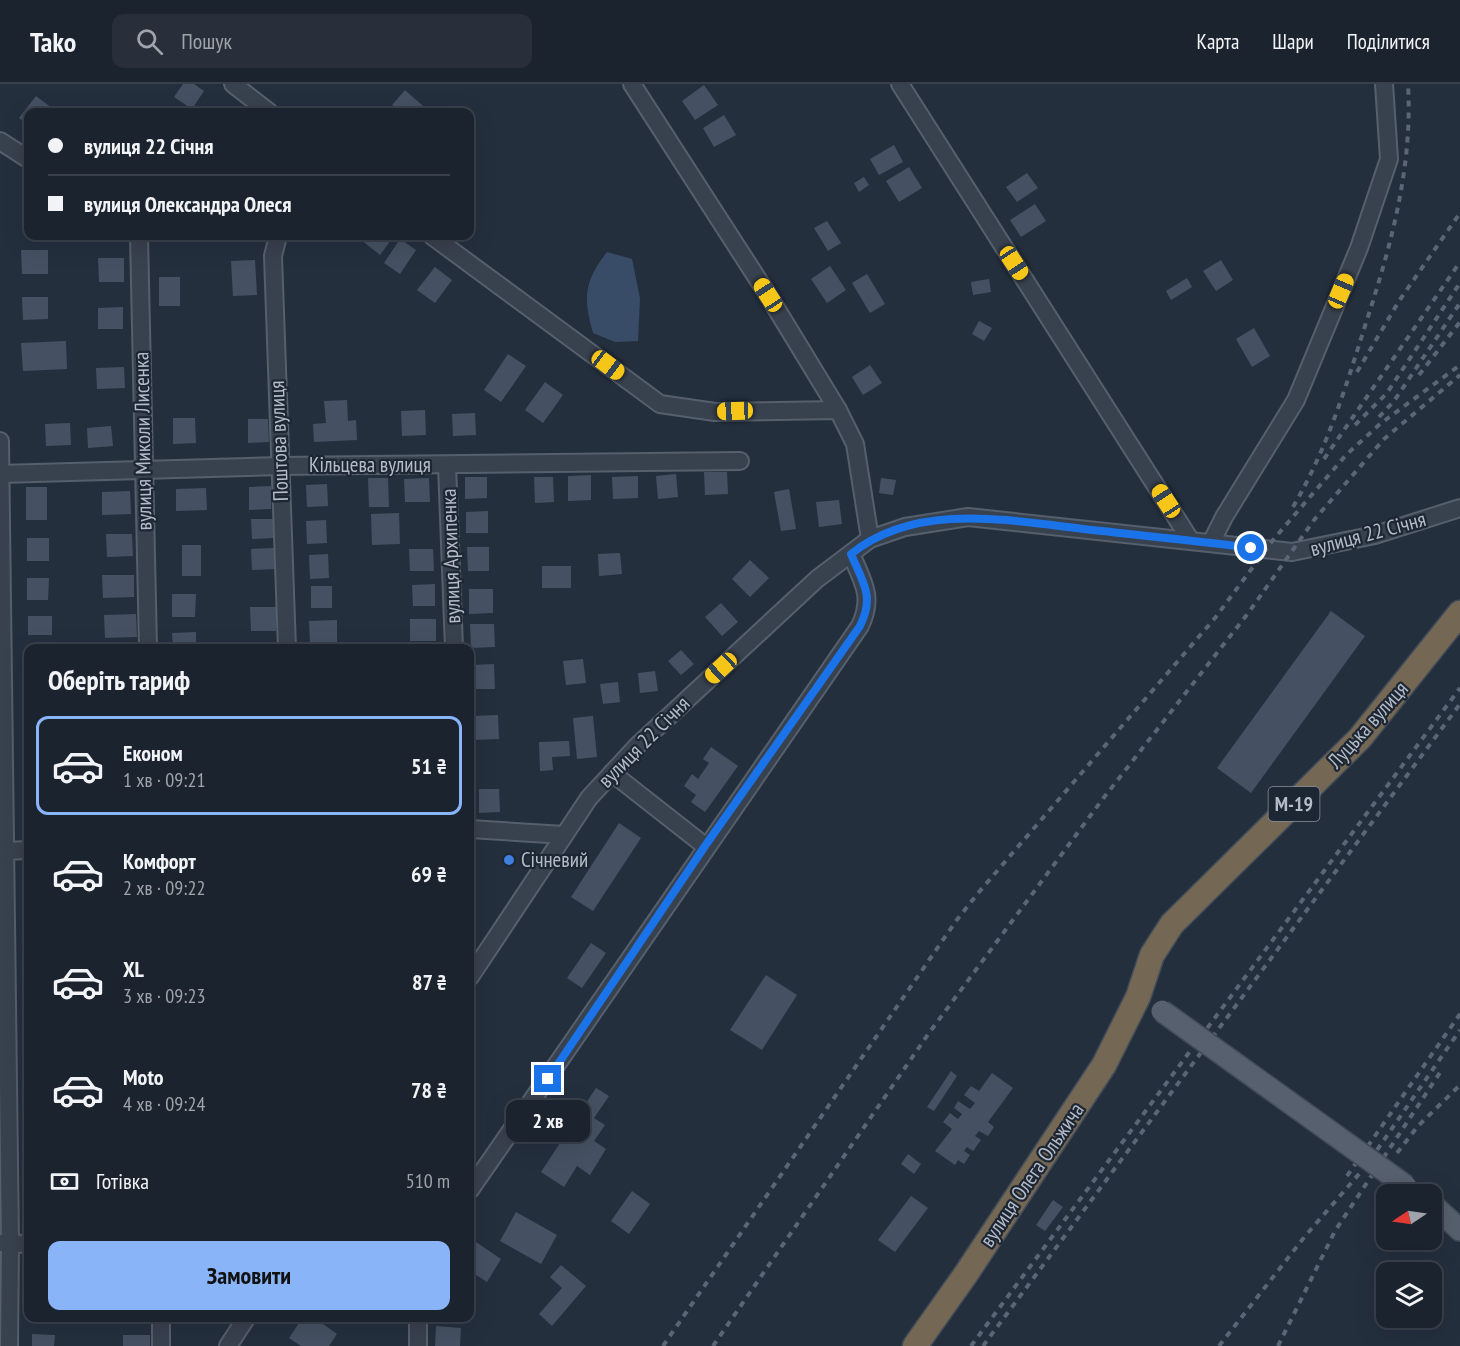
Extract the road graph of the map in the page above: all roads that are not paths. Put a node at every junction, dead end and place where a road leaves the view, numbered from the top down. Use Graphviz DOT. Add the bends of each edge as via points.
graph roads {
  1 [pos="232,84"];
  2 [pos="632,84"];
  3 [pos="900,84"];
  4 [pos="1384,84"];
  5 [pos="264,108"];
  6 [pos="0,141"];
  7 [pos="24,156"];
  8 [pos="139,240"];
  9 [pos="277,240"];
  10 [pos="437,240"];
  11 [pos="838,410"];
  12 [pos="0,441"];
  13 [pos="740,461"];
  14 [pos="447,465"];
  15 [pos="280,466"];
  16 [pos="143,469"];
  17 [pos="0,474"];
  18 [pos="1460,508"];
  19 [pos="870,539"];
  20 [pos="1191,541"];
  21 [pos="1211,543"];
  22 [pos="851,554"];
  23 [pos="1460,613"];
  24 [pos="148,644"];
  25 [pos="287,644"];
  26 [pos="454,644"];
  27 [pos="612,773"];
  28 [pos="474,829"];
  29 [pos="564,835"];
  30 [pos="705,846"];
  31 [pos="24,850"];
  32 [pos="5,851"];
  33 [pos="474,971"];
  34 [pos="1138,998"];
  35 [pos="474,1184"];
  36 [pos="1404,1184"];
  37 [pos="1442,1213"];
  38 [pos="1460,1230"];
  39 [pos="5,1244"];
  40 [pos="24,1244"];
  41 [pos="161,1322"];
  42 [pos="244,1322"];
  43 [pos="418,1322"];
  44 [pos="9,1346"];
  45 [pos="161,1346"];
  46 [pos="228,1346"];
  47 [pos="418,1346"];
  48 [pos="915,1346"];
  1 -- 5 [label="street"];
  2 -- 11 [label="street"];
  3 -- 20 [label="street"];
  4 -- 21 [label="street" via="1389,159 1359,248 1296,400"];
  6 -- 7 [label="street"];
  8 -- 16 [label="street, вулиця Миколи Лисенка"];
  9 -- 15 [label="street, Поштова вулиця" via="273,256"];
  10 -- 11 [label="street" via="660,404 715,412"];
  11 -- 19 [label="street" via="855,444"];
  12 -- 17 [label="street"];
  13 -- 14 [label="street, Кільцева вулиця"];
  14 -- 15 [label="street, Кільцева вулиця"];
  14 -- 26 [label="street, вулиця Архипенка"];
  15 -- 16 [label="street, Кільцева вулиця"];
  15 -- 25 [label="street, Поштова вулиця"];
  16 -- 17 [label="street, Кільцева вулиця"];
  16 -- 24 [label="street, вулиця Миколи Лисенка"];
  17 -- 32 [label="street"];
  18 -- 21 [label="street, вулиця 22 Січня" via="1374,536 1310,550 1266,550"];
  19 -- 20 [label="street, вулиця 22 Січня" via="905,527 968,517"];
  19 -- 22 [label="street, вулиця 22 Січня"];
  20 -- 21 [label="street, вулиця 22 Січня"];
  22 -- 27 [label="street, вулиця 22 Січня" via="817,579"];
  22 -- 30 [label="street" via="867,592 868,610 860,626"];
  23 -- 34 [label="highway, Луцька вулиця / М-19" via="1360,738 1172,924 1152,955"];
  27 -- 29 [label="street, вулиця 22 Січня"];
  27 -- 30 [label="street"];
  28 -- 29 [label="street"];
  29 -- 33 [label="street, вулиця 22 Січня"];
  30 -- 35 [label="street"];
  31 -- 32 [label="street"];
  32 -- 39 [label="street"];
  34 -- 36 [label="main road, bridge" via="1162,1011"];
  34 -- 48 [label="highway, вулиця Олега Ольжича / М-19" via="1104,1065"];
  37 -- 38 [label="main road"];
  39 -- 40 [label="street"];
  39 -- 44 [label="street"];
  41 -- 45 [label="street"];
  42 -- 46 [label="street"];
  43 -- 47 [label="street"];
}
